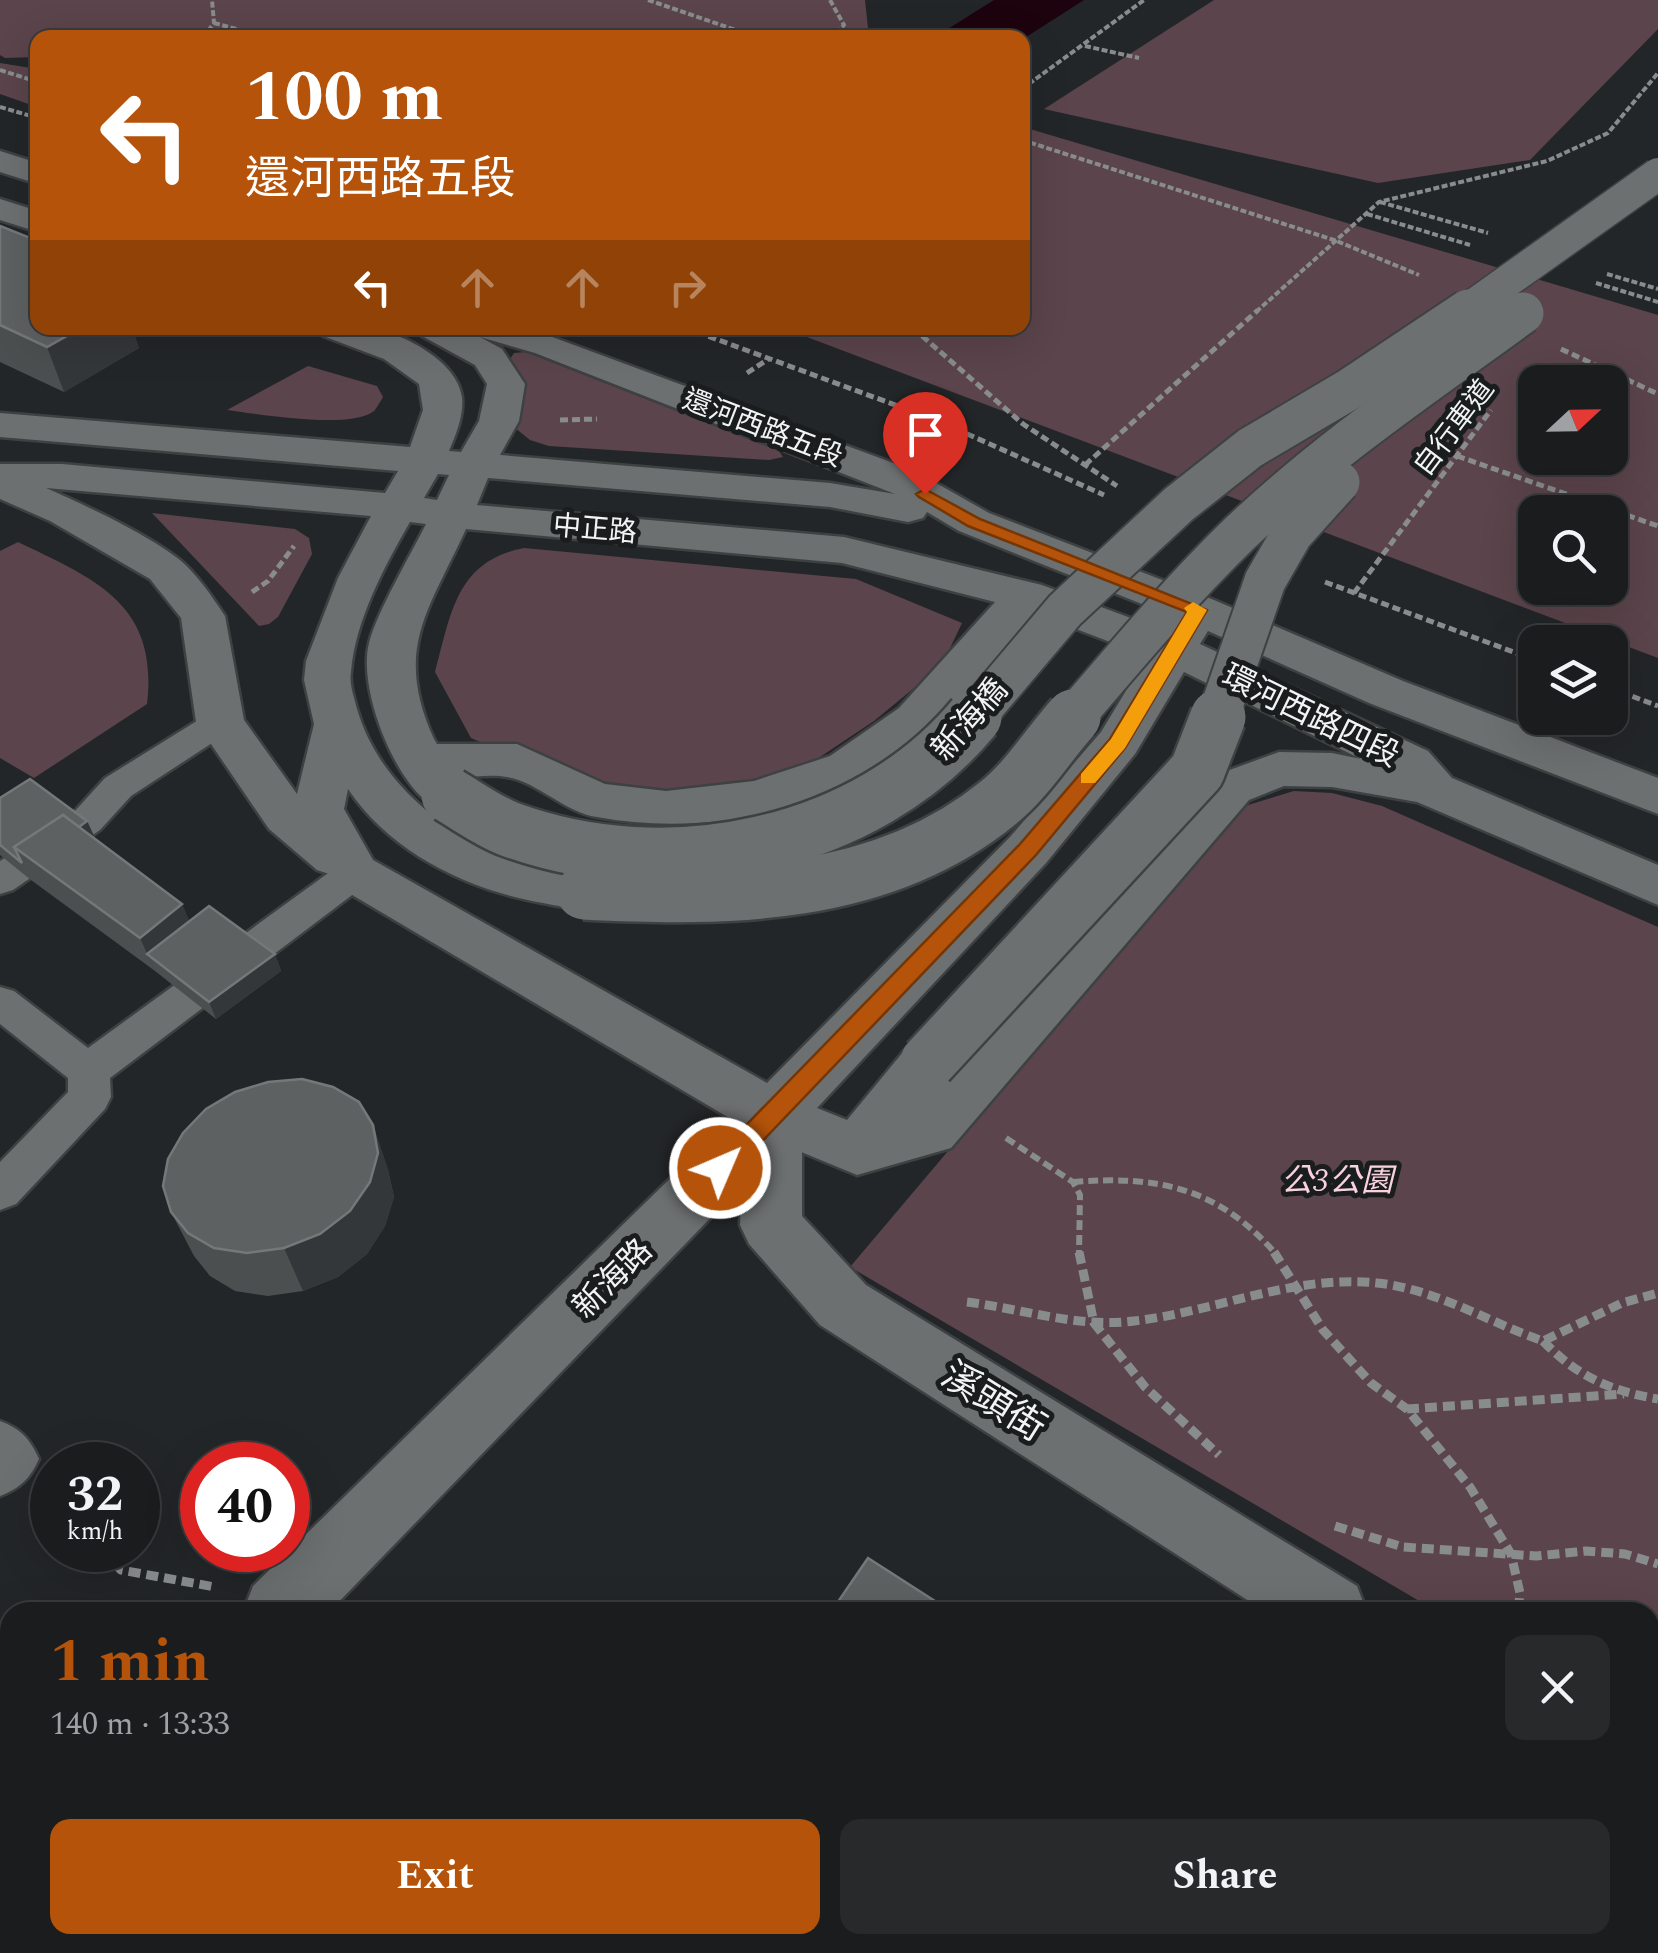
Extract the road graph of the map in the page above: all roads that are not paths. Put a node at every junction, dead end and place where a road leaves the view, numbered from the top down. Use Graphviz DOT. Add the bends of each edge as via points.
graph roads {
  1 [pos="0,161"];
  2 [pos="30,171"];
  3 [pos="1658,174"];
  4 [pos="0,209"];
  5 [pos="1658,213"];
  6 [pos="30,219"];
  7 [pos="357,335"];
  8 [pos="447,335"];
  9 [pos="513,335"];
  10 [pos="1398,406"];
  11 [pos="0,425"];
  12 [pos="424,459"];
  13 [pos="474,466"];
  14 [pos="0,476"];
  15 [pos="0,484"];
  16 [pos="400,506"];
  17 [pos="452,515"];
  18 [pos="974,522"];
  19 [pos="1026,595"];
  20 [pos="1187,630"];
  21 [pos="220,722"];
  22 [pos="336,728"];
  23 [pos="435,778"];
  24 [pos="1434,790"];
  25 [pos="1658,797"];
  26 [pos="355,873"];
  27 [pos="0,880"];
  28 [pos="1658,886"];
  29 [pos="0,1002"];
  30 [pos="88,1071"];
  31 [pos="774,1114"];
  32 [pos="856,1150"];
  33 [pos="0,1190"];
  34 [pos="0,1444"];
  35 [pos="0,1472"];
  36 [pos="298,1602"];
  37 [pos="1314,1602"];
  1 -- 2 [label="main road"];
  3 -- 23 [label="main road, 新海橋, bridge" via="1212,477 1088,584 968,728 896,791 870,804 754,846 642,855 582,849 510,830"];
  4 -- 6 [label="main road"];
  5 -- 10 [label="main road, bridge"];
  7 -- 12 [label="main road" via="428,369 442,392 442,418"];
  8 -- 13 [label="main road" via="489,357 506,384 500,421"];
  9 -- 18 [label="main road, 還河西路五段" via="900,480"];
  10 -- 22 [label="main road, bridge" via="1322,458 1263,510 998,804 894,862 785,892 682,897 584,892 495,873 394,810"];
  10 -- 32 [label="main road, bridge" via="1292,534 1274,566 1197,771 928,1062"];
  11 -- 12 [label="main road, 中正路"];
  12 -- 13 [label="main road, 中正路"];
  12 -- 16 [label="main road"];
  13 -- 17 [label="main road"];
  13 -- 18 [label="main road, 中正路" via="830,494"];
  14 -- 16 [label="main road, 中正路"];
  15 -- 21 [label="main road" via="65,512 164,570 203,616"];
  16 -- 17 [label="main road, 中正路"];
  16 -- 22 [label="main road" via="372,550 326,674"];
  17 -- 19 [label="main road, 中正路" via="844,550"];
  17 -- 23 [label="main road" via="392,643 389,670 393,695"];
  18 -- 20 [label="main road, 還河西路五段"];
  19 -- 20 [label="main road, 中正路"];
  19 -- 23 [label="main road" via="916,719 847,768 758,798 666,808 595,800 518,760"];
  20 -- 24 [label="main road, 環河西路四段" via="1411,763"];
  20 -- 25 [label="main road, 環河西路四段" via="1386,692"];
  20 -- 31 [label="main road, 新海路" via="1118,744 1028,850"];
  21 -- 26 [label="main road" via="287,817"];
  21 -- 27 [label="lane" via="118,787 88,821"];
  22 -- 26 [label="main road" via="319,809"];
  24 -- 28 [label="main road, 環河西路四段"];
  24 -- 32 [label="main road" via="1332,770 1279,768 1231,788 930,1131"];
  26 -- 30 [label="lane"];
  26 -- 31 [label="main road"];
  29 -- 30 [label="lane"];
  30 -- 33 [label="lane" via="90,1097"];
  31 -- 32 [label="main road"];
  31 -- 36 [label="main road, 新海路"];
  31 -- 37 [label="main road, 溪頭街" via="771,1225 842,1305"];
  34 -- 35 [label="lane" via="14,1460"];
}
